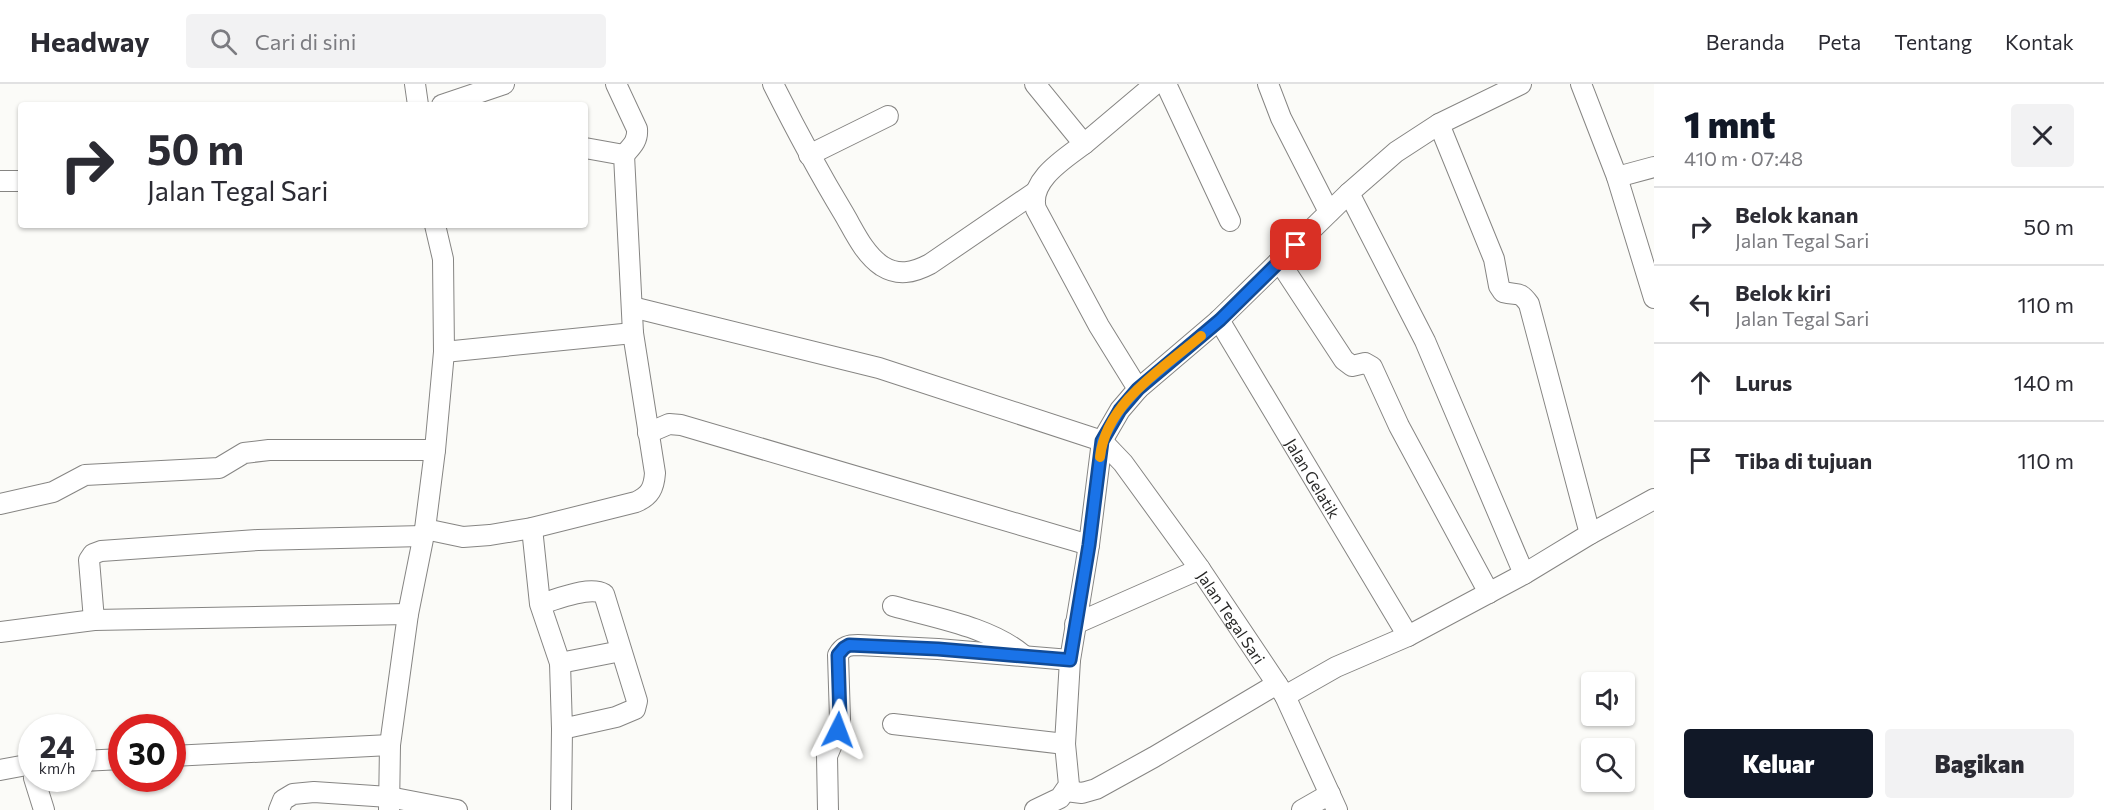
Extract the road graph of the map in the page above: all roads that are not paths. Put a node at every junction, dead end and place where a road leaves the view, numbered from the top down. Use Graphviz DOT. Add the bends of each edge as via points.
graph roads {
  1 [pos="415,84"];
  2 [pos="504,84"];
  3 [pos="615,84"];
  4 [pos="773,84"];
  5 [pos="1035,84"];
  6 [pos="1155,84"];
  7 [pos="1166,84"];
  8 [pos="1268,84"];
  9 [pos="1521,84"];
  10 [pos="1581,84"];
  11 [pos="418,102"];
  12 [pos="451,102"];
  13 [pos="888,116"];
  14 [pos="1438,124"];
  15 [pos="1084,144"];
  16 [pos="588,149"];
  17 [pos="624,155"];
  18 [pos="809,155"];
  19 [pos="1654,167"];
  20 [pos="1617,177"];
  21 [pos="0,181"];
  22 [pos="18,182"];
  23 [pos="1349,192"];
  24 [pos="1034,193"];
  25 [pos="1329,212"];
  26 [pos="1230,221"];
  27 [pos="436,228"];
  28 [pos="1279,261"];
  29 [pos="1654,298"];
  30 [pos="632,307"];
  31 [pos="1220,320"];
  32 [pos="633,333"];
  33 [pos="444,352"];
  34 [pos="1138,389"];
  35 [pos="648,433"];
  36 [pos="1102,441"];
  37 [pos="435,450"];
  38 [pos="1654,499"];
  39 [pos="0,504"];
  40 [pos="532,528"];
  41 [pos="424,532"];
  42 [pos="1590,534"];
  43 [pos="1089,545"];
  44 [pos="1200,569"];
  45 [pos="1524,574"];
  46 [pos="1489,593"];
  47 [pos="540,604"];
  48 [pos="893,606"];
  49 [pos="408,614"];
  50 [pos="94,620"];
  51 [pos="1075,624"];
  52 [pos="0,632"];
  53 [pos="1408,636"];
  54 [pos="621,651"];
  55 [pos="1026,656"];
  56 [pos="1070,660"];
  57 [pos="560,663"];
  58 [pos="1281,690"];
  59 [pos="893,724"];
  60 [pos="562,729"];
  61 [pos="1065,744"];
  62 [pos="390,745"];
  63 [pos="186,755"];
  64 [pos="18,769"];
  65 [pos="0,770"];
  66 [pos="1066,791"];
  67 [pos="39,792"];
  68 [pos="1334,802"];
  69 [pos="389,803"];
  70 [pos="44,810"];
  71 [pos="279,810"];
  72 [pos="457,810"];
  73 [pos="561,810"];
  74 [pos="828,810"];
  75 [pos="1035,810"];
  76 [pos="1302,810"];
  1 -- 11 [label="street"];
  2 -- 12 [label="street"];
  3 -- 17 [label="street" via="638,136"];
  4 -- 18 [label="street"];
  5 -- 15 [label="street"];
  6 -- 15 [label="street"];
  7 -- 26 [label="street"];
  8 -- 25 [label="street"];
  9 -- 14 [label="street"];
  10 -- 20 [label="street"];
  13 -- 18 [label="street"];
  14 -- 23 [label="street" via="1396,152"];
  14 -- 42 [label="street" via="1494,259 1499,286 1503,292 1523,296 1529,304"];
  15 -- 24 [label="street" via="1048,174"];
  16 -- 17 [label="street"];
  17 -- 30 [label="street"];
  18 -- 24 [label="street" via="864,248 893,271 911,272 930,264"];
  19 -- 20 [label="street"];
  20 -- 29 [label="street"];
  21 -- 22 [label="street"];
  23 -- 25 [label="street"];
  23 -- 45 [label="street" via="1425,341"];
  24 -- 34 [label="street" via="1040,218"];
  25 -- 28 [label="street"];
  27 -- 33 [label="street" via="443,259"];
  28 -- 31 [label="street"];
  28 -- 46 [label="street" via="1344,360 1352,366 1365,363 1372,367 1399,426"];
  30 -- 32 [label="street"];
  30 -- 36 [label="street" via="879,368"];
  31 -- 34 [label="street"];
  31 -- 53 [label="street, Jalan Gelatik"];
  32 -- 33 [label="street"];
  32 -- 35 [label="street"];
  33 -- 37 [label="street"];
  34 -- 36 [label="street"];
  35 -- 40 [label="street" via="655,473 644,498"];
  35 -- 43 [label="street" via="669,424 681,425"];
  36 -- 43 [label="street"];
  36 -- 44 [label="street, Jalan Tegal Sari" via="1123,463"];
  37 -- 39 [label="street" via="244,453 219,468 85,475 53,492"];
  37 -- 41 [label="street"];
  38 -- 42 [label="street"];
  40 -- 41 [label="street" via="477,537"];
  40 -- 47 [label="street"];
  41 -- 49 [label="street"];
  41 -- 50 [label="street" via="101,551 93,554 88,569"];
  42 -- 45 [label="street"];
  43 -- 51 [label="street"];
  44 -- 51 [label="street"];
  44 -- 58 [label="street, Jalan Tegal Sari"];
  45 -- 46 [label="street"];
  46 -- 53 [label="street"];
  47 -- 54 [label="street" via="599,591 608,602"];
  47 -- 57 [label="street"];
  48 -- 55 [label="street" via="980,632 1010,644"];
  49 -- 50 [label="street"];
  49 -- 62 [label="street"];
  50 -- 52 [label="street"];
  51 -- 56 [label="street"];
  53 -- 58 [label="street"];
  54 -- 57 [label="street"];
  54 -- 60 [label="street" via="638,701 635,709"];
  55 -- 56 [label="street"];
  55 -- 74 [label="street" via="849,645 844,648 838,655 840,719 827,756"];
  56 -- 61 [label="street"];
  57 -- 60 [label="street"];
  58 -- 66 [label="street" via="1096,789 1082,793"];
  58 -- 68 [label="street, Jalan Tegal Sari"];
  59 -- 61 [label="street"];
  60 -- 73 [label="street"];
  61 -- 66 [label="street" via="1069,785"];
  62 -- 63 [label="street"];
  62 -- 69 [label="street"];
  64 -- 65 [label="street"];
  66 -- 75 [label="street"];
  67 -- 70 [label="street"];
  68 -- 76 [label="street"];
  69 -- 71 [label="street" via="314,792 293,794"];
  69 -- 72 [label="street"];
}
